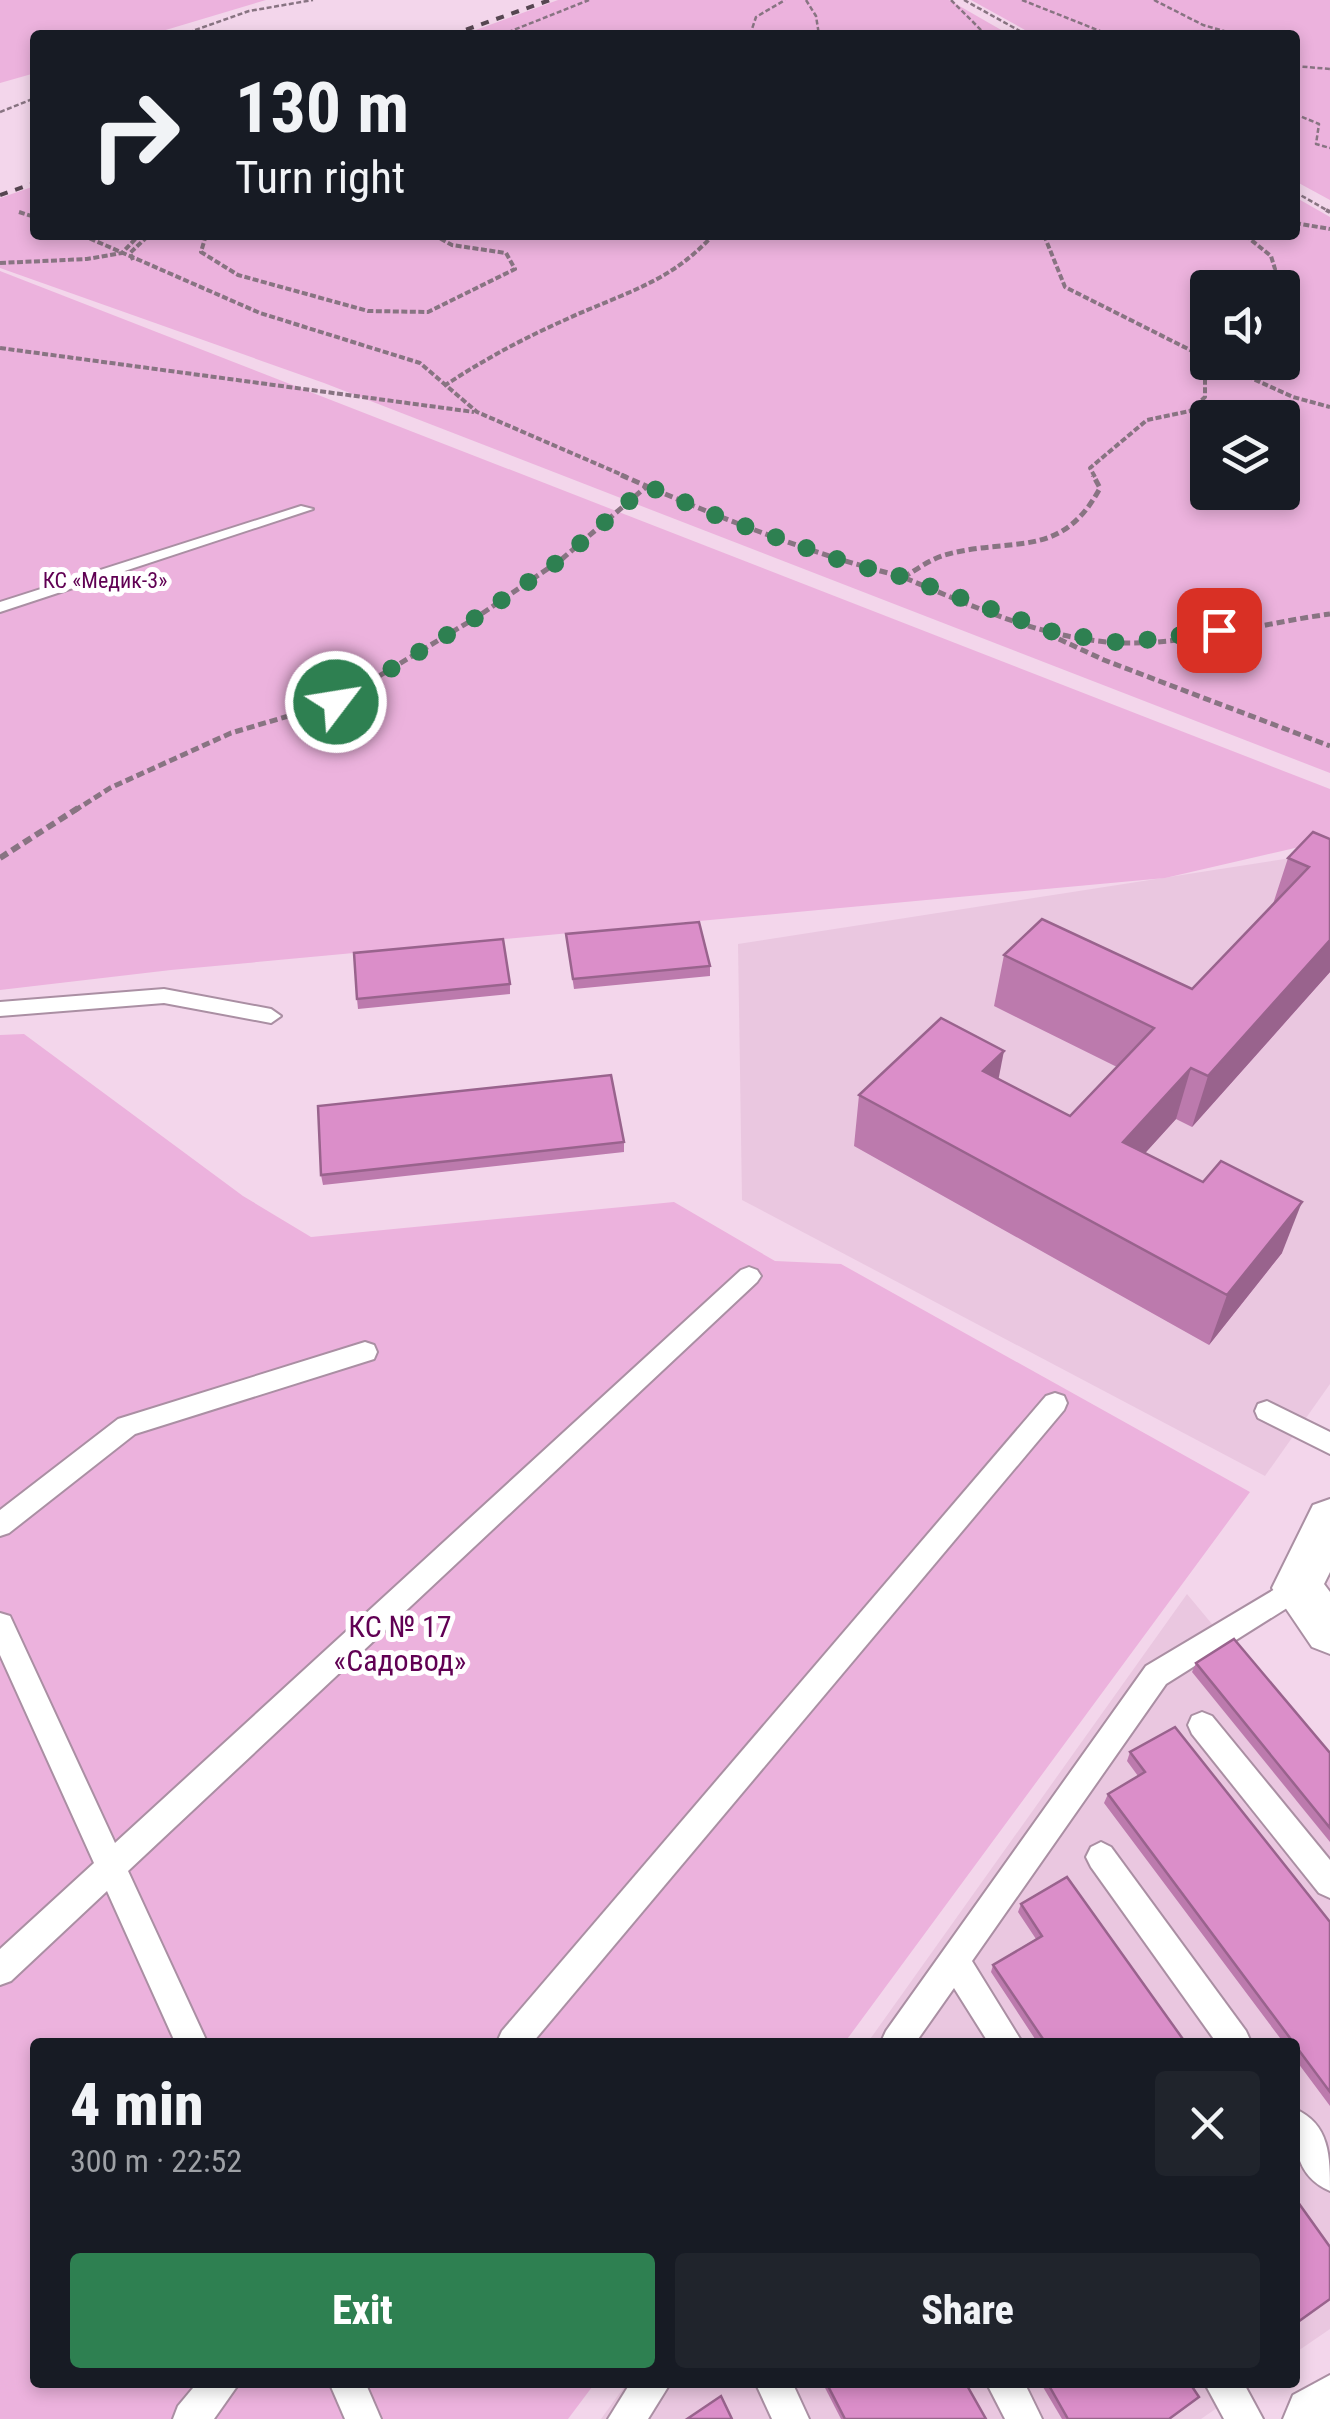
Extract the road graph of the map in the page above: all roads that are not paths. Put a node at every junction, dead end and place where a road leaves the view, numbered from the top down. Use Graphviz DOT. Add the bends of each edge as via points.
graph roads {
  1 [pos="306,509"];
  2 [pos="0,607"];
  3 [pos="0,1009"];
  4 [pos="271,1016"];
  5 [pos="749,1276"];
  6 [pos="365,1352"];
  7 [pos="1056,1402"];
  8 [pos="1267,1411"];
  9 [pos="1330,1444"];
  10 [pos="1330,1520"];
  11 [pos="0,1525"];
  12 [pos="1297,1588"];
  13 [pos="0,1625"];
  14 [pos="1330,1630"];
  15 [pos="1202,1726"];
  16 [pos="1100,1857"];
  17 [pos="111,1867"];
  18 [pos="1330,1882"];
  19 [pos="954,1961"];
  20 [pos="0,1970"];
  21 [pos="189,2038"];
  22 [pos="515,2038"];
  23 [pos="900,2038"];
  24 [pos="1003,2038"];
  25 [pos="1232,2038"];
  26 [pos="1300,2133"];
  27 [pos="1330,2174"];
  28 [pos="217,2388"];
  29 [pos="349,2388"];
  30 [pos="649,2388"];
  31 [pos="776,2388"];
  32 [pos="1007,2388"];
  33 [pos="1226,2388"];
  34 [pos="1330,2409"];
  35 [pos="191,2419"];
  36 [pos="363,2419"];
  37 [pos="626,2419"];
  38 [pos="791,2419"];
  39 [pos="1024,2419"];
  40 [pos="1245,2419"];
  41 [pos="1317,2419"];
  1 -- 2 [label="lane"];
  3 -- 4 [label="lane" via="164,996"];
  5 -- 17 [label="lane"];
  6 -- 11 [label="lane" via="128,1426"];
  7 -- 22 [label="lane"];
  8 -- 9 [label="lane"];
  10 -- 12 [label="street"];
  12 -- 14 [label="street"];
  12 -- 19 [label="lane" via="1156,1674"];
  13 -- 17 [label="lane"];
  15 -- 18 [label="lane"];
  16 -- 25 [label="lane"];
  17 -- 20 [label="lane"];
  17 -- 21 [label="lane"];
  19 -- 23 [label="lane"];
  19 -- 24 [label="lane"];
  26 -- 27 [label="lane"];
  28 -- 35 [label="lane"];
  29 -- 36 [label="lane"];
  30 -- 37 [label="lane"];
  31 -- 38 [label="lane"];
  32 -- 39 [label="lane"];
  33 -- 40 [label="lane"];
  34 -- 41 [label="street"];
}
